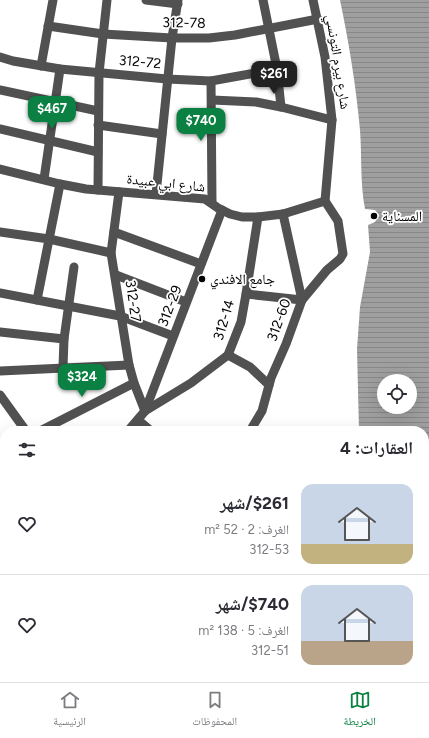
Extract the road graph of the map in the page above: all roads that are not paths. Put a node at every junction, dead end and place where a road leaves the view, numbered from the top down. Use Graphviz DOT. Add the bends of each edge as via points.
graph roads {
  1 [pos="53,0"];
  2 [pos="107,0"];
  3 [pos="146,0"];
  4 [pos="263,0"];
  5 [pos="313,0"];
  6 [pos="178,2"];
  7 [pos="318,19"];
  8 [pos="48,26"];
  9 [pos="269,28"];
  10 [pos="103,34"];
  11 [pos="172,38"];
  12 [pos="0,57"];
  13 [pos="42,66"];
  14 [pos="60,69"];
  15 [pos="277,69"];
  16 [pos="99,73"];
  17 [pos="168,79"];
  18 [pos="211,81"];
  19 [pos="0,90"];
  20 [pos="212,100"];
  21 [pos="55,101"];
  22 [pos="281,107"];
  23 [pos="98,111"];
  24 [pos="332,120"];
  25 [pos="98,125"];
  26 [pos="0,129"];
  27 [pos="162,134"];
  28 [pos="50,140"];
  29 [pos="98,152"];
  30 [pos="0,169"];
  31 [pos="44,180"];
  32 [pos="60,184"];
  33 [pos="98,190"];
  34 [pos="119,192"];
  35 [pos="156,194"];
  36 [pos="325,201"];
  37 [pos="212,203"];
  38 [pos="222,210"];
  39 [pos="283,214"];
  40 [pos="258,217"];
  41 [pos="0,232"];
  42 [pos="114,232"];
  43 [pos="49,239"];
  44 [pos="111,253"];
  45 [pos="201,264"];
  46 [pos="74,267"];
  47 [pos="116,275"];
  48 [pos="0,293"];
  49 [pos="246,294"];
  50 [pos="37,300"];
  51 [pos="302,300"];
  52 [pos="186,302"];
  53 [pos="68,306"];
  54 [pos="120,316"];
  55 [pos="0,332"];
  56 [pos="173,336"];
  57 [pos="64,339"];
  58 [pos="228,355"];
  59 [pos="129,365"];
  60 [pos="63,367"];
  61 [pos="0,371"];
  62 [pos="134,383"];
  63 [pos="269,385"];
  64 [pos="0,396"];
  65 [pos="144,411"];
  66 [pos="138,420"];
  67 [pos="22,426"];
  68 [pos="50,426"];
  69 [pos="133,426"];
  70 [pos="145,426"];
  71 [pos="253,426"];
  1 -- 8 [label="street"];
  2 -- 10 [label="street"];
  3 -- 6 [label="street"];
  4 -- 9 [label="street"];
  5 -- 7 [label="street, شارع بيرم التونسي"];
  6 -- 11 [label="street"];
  7 -- 9 [label="street, 312-78"];
  7 -- 24 [label="street, شارع بيرم التونسي"];
  8 -- 10 [label="street, 312-78"];
  8 -- 13 [label="street"];
  9 -- 11 [label="street, 312-78" via="209,38"];
  9 -- 15 [label="street"];
  10 -- 11 [label="street, 312-78"];
  10 -- 16 [label="street"];
  11 -- 17 [label="street"];
  12 -- 13 [label="street, 312-72"];
  13 -- 14 [label="street, 312-72"];
  14 -- 16 [label="street, 312-72"];
  14 -- 21 [label="street"];
  15 -- 18 [label="street, 312-72"];
  15 -- 22 [label="street"];
  16 -- 17 [label="street, 312-72"];
  16 -- 23 [label="street"];
  17 -- 18 [label="street, 312-72"];
  17 -- 27 [label="street"];
  18 -- 20 [label="street"];
  19 -- 21 [label="street"];
  20 -- 22 [label="street" via="256,102"];
  20 -- 37 [label="street"];
  21 -- 23 [label="street"];
  21 -- 28 [label="street"];
  22 -- 24 [label="street"];
  23 -- 25 [label="street"];
  24 -- 36 [label="street, شارع بيرم التونسي"];
  25 -- 27 [label="street"];
  25 -- 29 [label="street"];
  26 -- 28 [label="street"];
  27 -- 35 [label="street"];
  28 -- 29 [label="street"];
  28 -- 31 [label="street"];
  29 -- 33 [label="street"];
  30 -- 31 [label="street, شارع ابي عبيدة"];
  31 -- 32 [label="street, شارع ابي عبيدة"];
  32 -- 33 [label="street, شارع ابي عبيدة"];
  32 -- 43 [label="street"];
  33 -- 34 [label="street, شارع ابي عبيدة"];
  34 -- 35 [label="street, شارع ابي عبيدة"];
  34 -- 42 [label="street, 312-27"];
  35 -- 37 [label="street, شارع ابي عبيدة" via="201,198"];
  36 -- 39 [label="street, شارع ابي عبيدة"];
  36 -- 51 [label="street" via="338,221 343,254"];
  37 -- 38 [label="street, شارع ابي عبيدة"];
  38 -- 40 [label="street, شارع ابي عبيدة" via="242,216"];
  38 -- 45 [label="street, 312-29"];
  39 -- 40 [label="street, شارع ابي عبيدة"];
  39 -- 51 [label="street, 312-60"];
  40 -- 49 [label="street, 312-14"];
  41 -- 43 [label="street"];
  42 -- 44 [label="street, 312-27"];
  42 -- 45 [label="street"];
  43 -- 44 [label="street"];
  43 -- 50 [label="street"];
  44 -- 47 [label="street, 312-27"];
  45 -- 52 [label="street, 312-29"];
  46 -- 53 [label="street"];
  47 -- 52 [label="street"];
  47 -- 54 [label="street, 312-27"];
  48 -- 50 [label="street"];
  49 -- 51 [label="street"];
  49 -- 58 [label="street, 312-14" via="241,322"];
  50 -- 53 [label="street"];
  51 -- 63 [label="street, 312-60"];
  52 -- 56 [label="street, 312-29"];
  53 -- 54 [label="street"];
  53 -- 57 [label="street"];
  54 -- 56 [label="street"];
  54 -- 59 [label="street, 312-27"];
  55 -- 57 [label="street"];
  56 -- 65 [label="street, 312-29"];
  57 -- 60 [label="street"];
  58 -- 63 [label="street" via="250,367"];
  58 -- 65 [label="street, 312-14" via="191,383"];
  59 -- 60 [label="street"];
  59 -- 62 [label="street, 312-27"];
  60 -- 61 [label="street"];
  62 -- 65 [label="street, 312-27"];
  62 -- 68 [label="street"];
  63 -- 71 [label="street, 312-60" via="262,411"];
  64 -- 67 [label="street"];
  65 -- 66 [label="street"];
  66 -- 69 [label="street"];
  66 -- 70 [label="street"];
}
